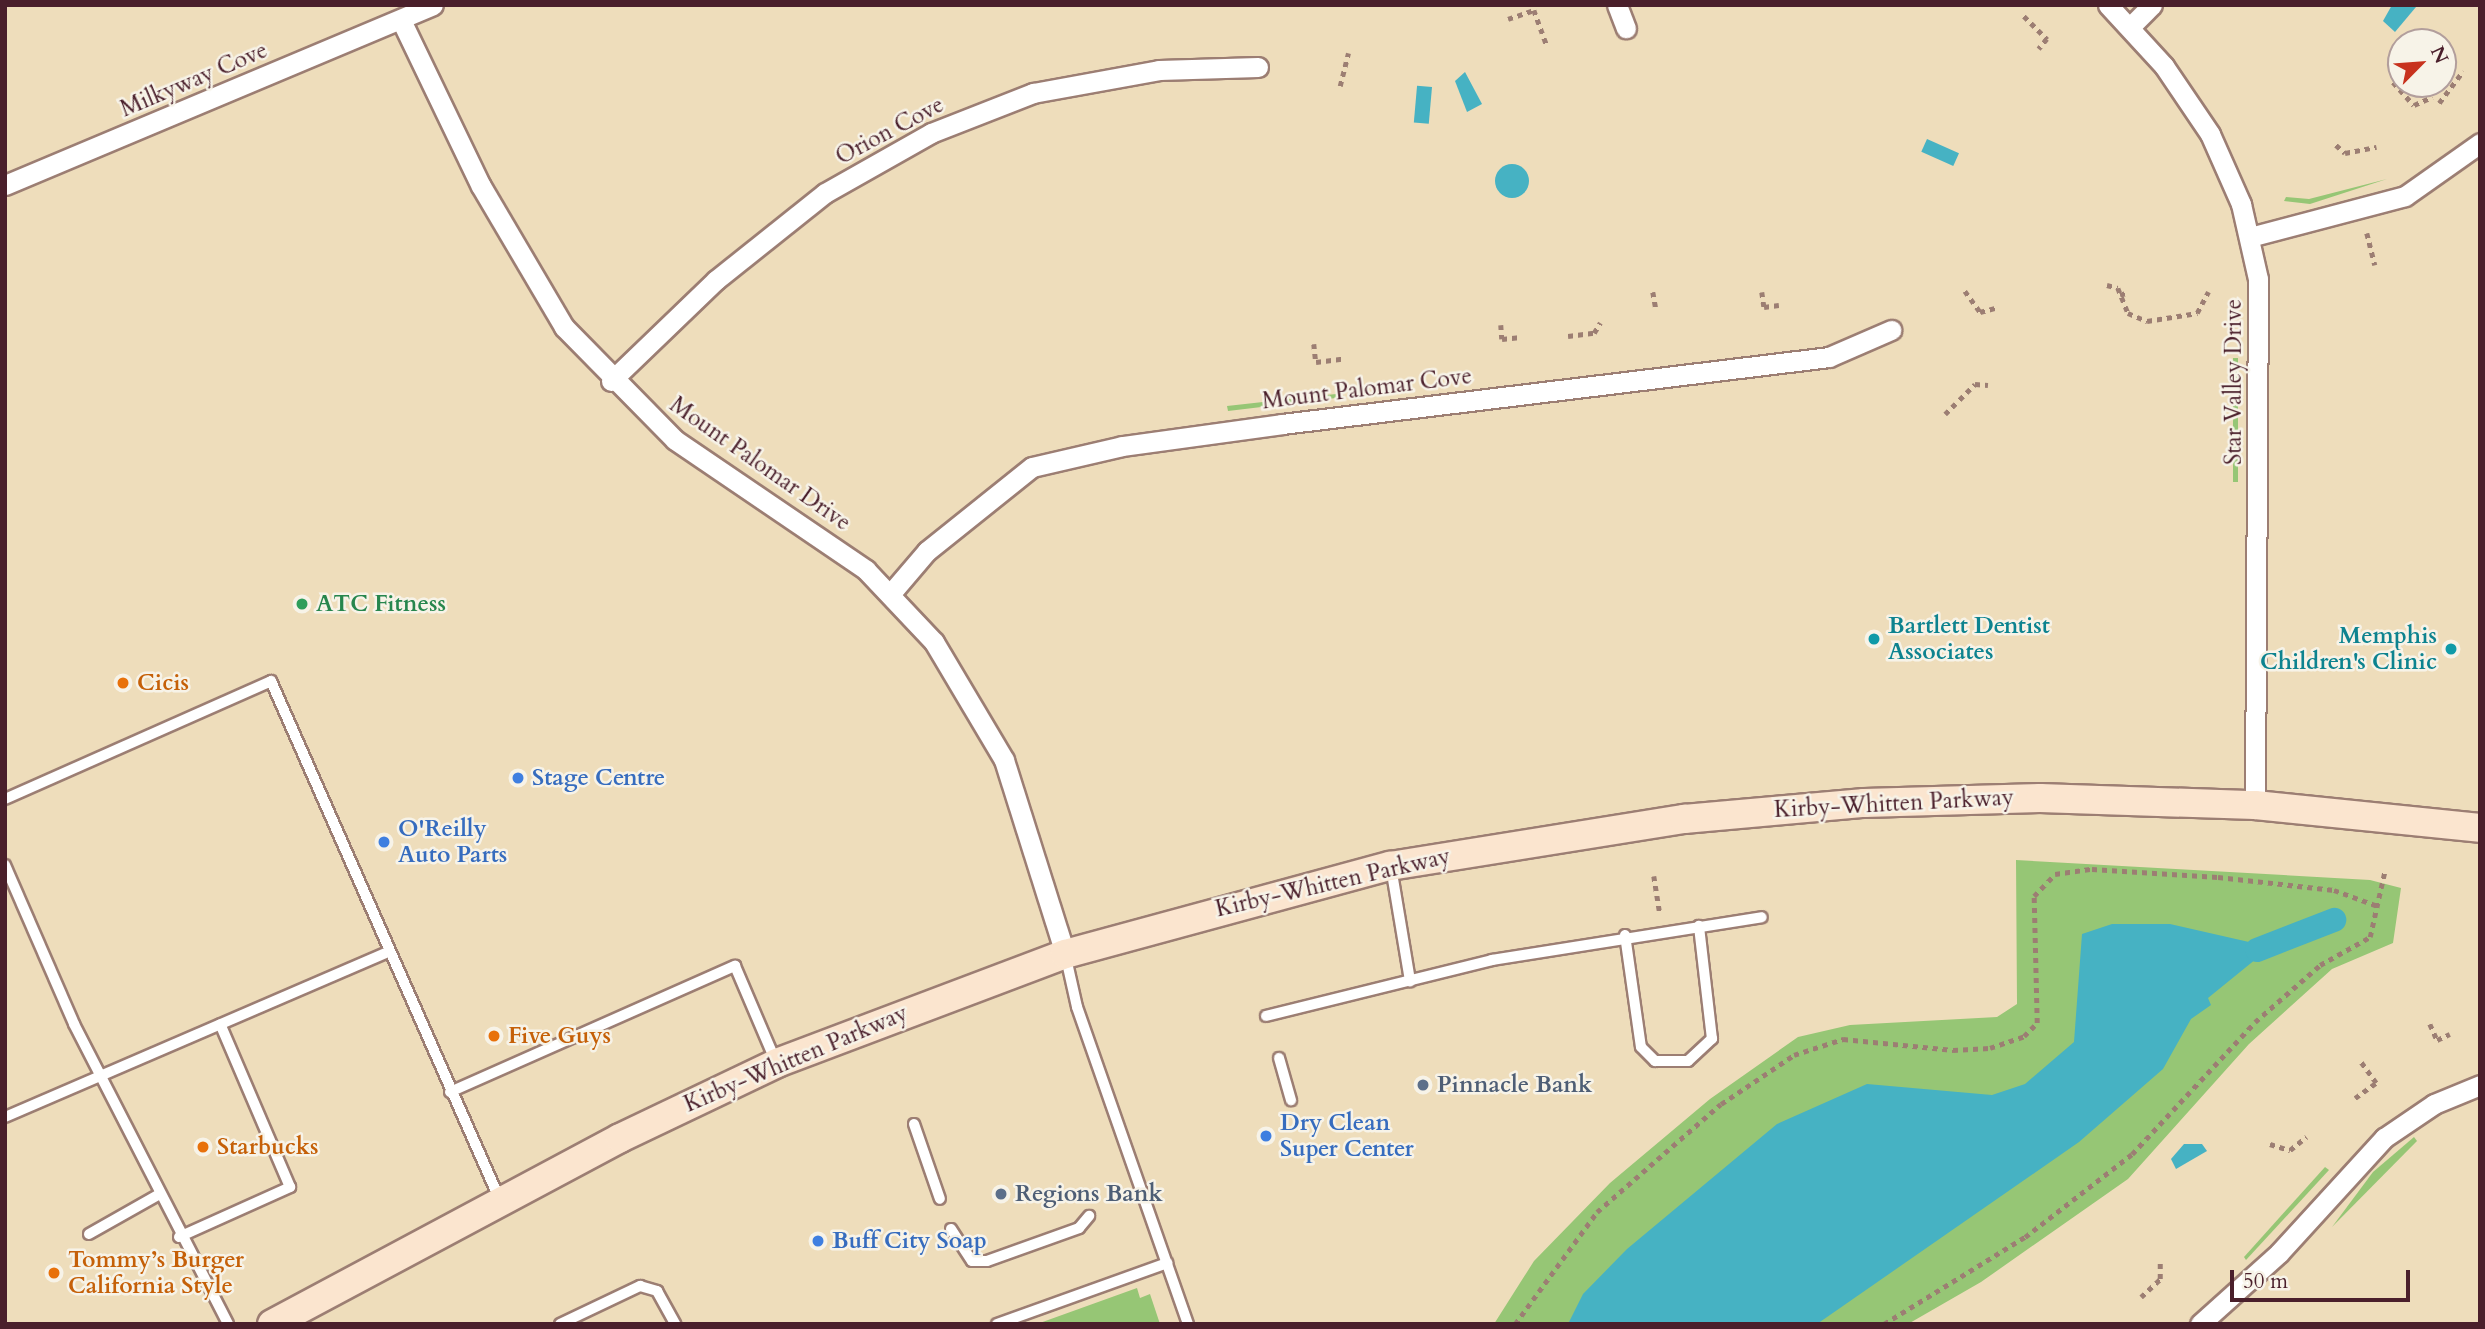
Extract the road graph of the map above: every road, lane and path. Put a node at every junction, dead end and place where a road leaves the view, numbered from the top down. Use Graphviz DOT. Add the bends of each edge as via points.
graph roads {
  1 [pos="433,5"];
  2 [pos="1617,5"];
  3 [pos="2108,5"];
  4 [pos="2152,5"];
  5 [pos="2024,16"];
  6 [pos="1508,19"];
  7 [pos="401,20"];
  8 [pos="2130,27"];
  9 [pos="1626,28"];
  10 [pos="1547,46"];
  11 [pos="2039,49"];
  12 [pos="1348,53"];
  13 [pos="1258,67"];
  14 [pos="2463,71"];
  15 [pos="1340,86"];
  16 [pos="2408,98"];
  17 [pos="2430,98"];
  18 [pos="2439,103"];
  19 [pos="2480,144"];
  20 [pos="2336,145"];
  21 [pos="2376,147"];
  22 [pos="5,185"];
  23 [pos="2367,233"];
  24 [pos="2250,237"];
  25 [pos="2375,265"];
  26 [pos="2107,285"];
  27 [pos="1965,291"];
  28 [pos="1653,292"];
  29 [pos="1762,292"];
  30 [pos="2129,292"];
  31 [pos="2208,292"];
  32 [pos="2120,295"];
  33 [pos="1779,305"];
  34 [pos="1995,308"];
  35 [pos="1656,309"];
  36 [pos="1600,323"];
  37 [pos="1501,326"];
  38 [pos="1891,330"];
  39 [pos="1568,336"];
  40 [pos="1521,337"];
  41 [pos="1314,344"];
  42 [pos="1342,359"];
  43 [pos="611,381"];
  44 [pos="1988,385"];
  45 [pos="1945,414"];
  46 [pos="892,592"];
  47 [pos="5,799"];
  48 [pos="2255,805"];
  49 [pos="2480,828"];
  50 [pos="5,866"];
  51 [pos="1390,866"];
  52 [pos="2385,870"];
  53 [pos="1654,876"];
  54 [pos="2378,906"];
  55 [pos="1660,915"];
  56 [pos="1762,917"];
  57 [pos="1699,926"];
  58 [pos="1625,935"];
  59 [pos="389,952"];
  60 [pos="1065,954"];
  61 [pos="1410,981"];
  62 [pos="1266,1016"];
  63 [pos="220,1024"];
  64 [pos="2430,1024"];
  65 [pos="2450,1034"];
  66 [pos="1279,1058"];
  67 [pos="2360,1061"];
  68 [pos="777,1063"];
  69 [pos="100,1076"];
  70 [pos="2480,1084"];
  71 [pos="450,1092"];
  72 [pos="2355,1098"];
  73 [pos="1291,1100"];
  74 [pos="5,1117"];
  75 [pos="914,1124"];
  76 [pos="2306,1137"];
  77 [pos="2270,1144"];
  78 [pos="158,1195"];
  79 [pos="940,1199"];
  80 [pos="500,1201"];
  81 [pos="1089,1216"];
  82 [pos="951,1229"];
  83 [pos="89,1234"];
  84 [pos="179,1237"];
  85 [pos="2160,1262"];
  86 [pos="1167,1263"];
  87 [pos="2141,1297"];
  88 [pos="228,1324"];
  89 [pos="272,1324"];
  90 [pos="560,1324"];
  91 [pos="675,1324"];
  92 [pos="997,1324"];
  93 [pos="1188,1324"];
  94 [pos="1515,1324"];
  95 [pos="1884,1324"];
  96 [pos="2200,1324"];
  1 -- 7 [label="street, Milkyway Cove"];
  2 -- 9 [label="street"];
  3 -- 8 [label="street, Star Valley Drive"];
  4 -- 8 [label="street"];
  5 -- 11 [label="path" via="2047,39"];
  6 -- 10 [label="path" via="1534,10"];
  7 -- 22 [label="street, Milkyway Cove"];
  7 -- 43 [label="street, Mount Palomar Drive" via="481,186 564,327"];
  8 -- 24 [label="street, Star Valley Drive" via="2206,126"];
  12 -- 15 [label="path"];
  13 -- 43 [label="street, Orion Cove" via="1159,70 1033,93 931,133 825,193 716,280"];
  14 -- 18 [label="path"];
  16 -- 17 [label="path" via="2414,105"];
  19 -- 24 [label="street" via="2405,196"];
  20 -- 21 [label="path" via="2345,153"];
  23 -- 25 [label="path"];
  24 -- 48 [label="street, Star Valley Drive" via="2262,349"];
  26 -- 32 [label="path"];
  27 -- 34 [label="path" via="1980,312"];
  28 -- 35 [label="path"];
  29 -- 33 [label="path" via="1764,307"];
  30 -- 32 [label="path"];
  31 -- 32 [label="path" via="2197,313 2150,321 2128,313"];
  36 -- 39 [label="path" via="1594,333"];
  37 -- 40 [label="path" via="1502,339"];
  38 -- 46 [label="street, Mount Palomar Cove" via="1829,357 1122,446 1032,467 927,551"];
  41 -- 42 [label="path" via="1316,362"];
  43 -- 46 [label="street, Mount Palomar Drive" via="675,440"];
  44 -- 45 [label="path" via="1975,384"];
  46 -- 60 [label="street, Mount Palomar Drive" via="960,679 1004,760"];
  47 -- 59 [label="lane" via="271,681"];
  48 -- 49 [label="main road, Kirby-Whitten Parkway"];
  48 -- 51 [label="main road, Kirby-Whitten Parkway" via="2040,798 1851,804 1684,819"];
  50 -- 69 [label="lane"];
  51 -- 60 [label="main road, Kirby-Whitten Parkway"];
  51 -- 61 [label="lane"];
  52 -- 54 [label="path"];
  53 -- 55 [label="path"];
  54 -- 94 [label="path" via="2334,890 2218,877 2092,869 2055,874 2034,896 2037,1023 2024,1035 1990,1048 1953,1050 1843,1039 1794,1055 1721,1104 1597,1212"];
  54 -- 95 [label="path" via="2363,943 2320,965 2255,1022 2132,1154 2025,1237"];
  56 -- 57 [label="lane"];
  57 -- 58 [label="lane"];
  57 -- 58 [label="lane" via="1712,1039 1688,1061 1655,1061 1641,1047"];
  58 -- 61 [label="lane"];
  59 -- 63 [label="lane"];
  59 -- 71 [label="lane"];
  60 -- 68 [label="main road, Kirby-Whitten Parkway"];
  60 -- 86 [label="lane" via="1077,1007"];
  61 -- 62 [label="lane"];
  63 -- 69 [label="lane"];
  63 -- 84 [label="lane" via="290,1187"];
  64 -- 65 [label="path" via="2437,1040"];
  66 -- 73 [label="lane"];
  67 -- 72 [label="path" via="2376,1083"];
  68 -- 71 [label="lane" via="734,966"];
  68 -- 80 [label="main road, Kirby-Whitten Parkway"];
  69 -- 74 [label="lane"];
  69 -- 78 [label="lane"];
  70 -- 96 [label="street" via="2434,1104 2384,1138 2279,1253"];
  71 -- 80 [label="lane"];
  75 -- 79 [label="lane"];
  76 -- 77 [label="path" via="2290,1150"];
  78 -- 83 [label="lane"];
  78 -- 84 [label="lane"];
  80 -- 89 [label="main road, Kirby-Whitten Parkway"];
  81 -- 82 [label="lane" via="1079,1228 987,1261 972,1261"];
  84 -- 88 [label="lane"];
  85 -- 87 [label="path" via="2160,1279"];
  86 -- 92 [label="lane"];
  86 -- 93 [label="lane"];
  90 -- 91 [label="lane" via="640,1286 657,1290"];
}
